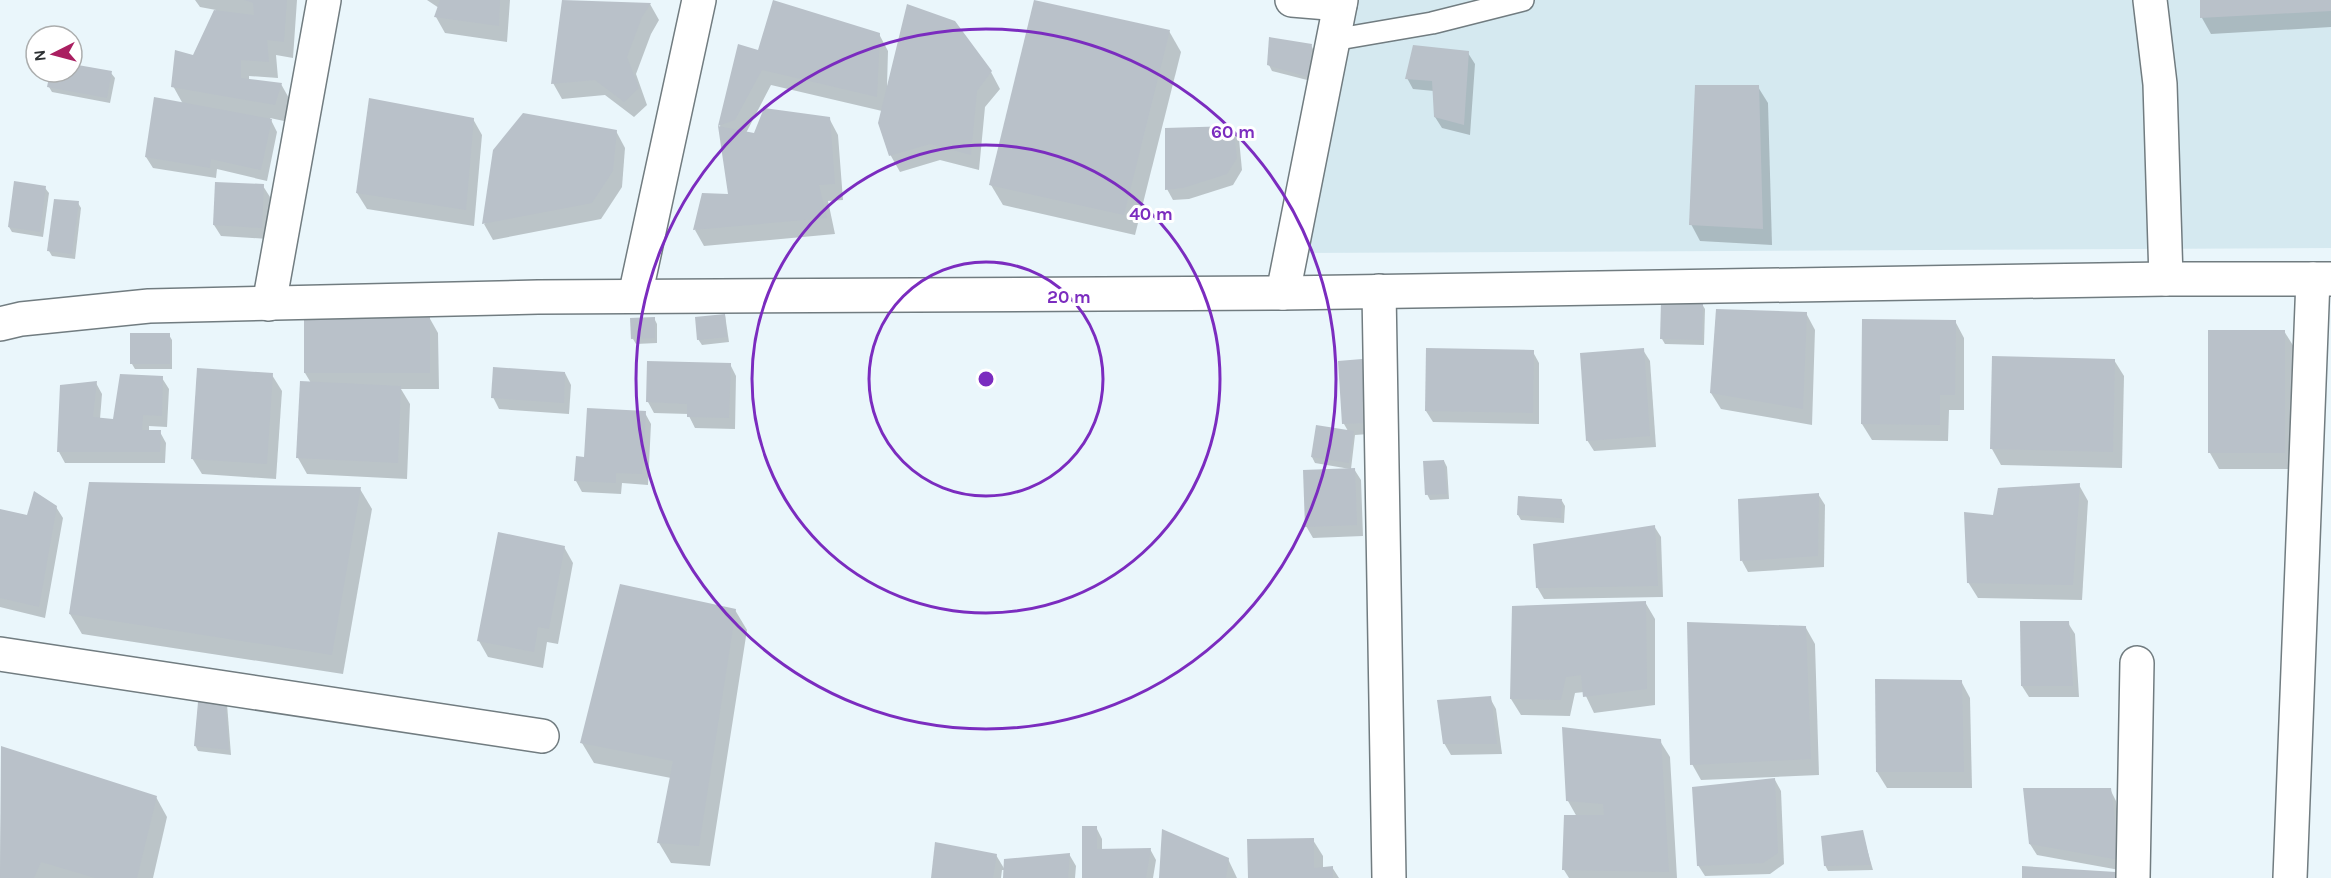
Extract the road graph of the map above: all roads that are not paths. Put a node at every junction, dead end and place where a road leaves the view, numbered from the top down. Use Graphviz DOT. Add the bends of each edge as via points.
graph roads {
  1 [pos="324,0"];
  2 [pos="699,0"];
  3 [pos="1292,0"];
  4 [pos="1523,0"];
  5 [pos="2150,0"];
  6 [pos="1341,2"];
  7 [pos="1333,40"];
  8 [pos="2166,279"];
  9 [pos="2322,279"];
  10 [pos="1379,291"];
  11 [pos="1283,292"];
  12 [pos="635,296"];
  13 [pos="269,304"];
  14 [pos="0,324"];
  15 [pos="0,654"];
  16 [pos="2137,663"];
  17 [pos="543,736"];
  18 [pos="1389,878"];
  19 [pos="2133,878"];
  20 [pos="2290,878"];
  1 -- 13 [label="street"];
  2 -- 12 [label="street"];
  3 -- 6 [label="street"];
  4 -- 7 [label="lane" via="1432,23"];
  5 -- 8 [label="street" via="2160,84"];
  6 -- 7 [label="street"];
  7 -- 11 [label="street"];
  8 -- 9 [label="street"];
  8 -- 10 [label="street"];
  9 -- 20 [label="street"];
  10 -- 11 [label="street"];
  10 -- 18 [label="street"];
  11 -- 12 [label="street"];
  12 -- 13 [label="street"];
  13 -- 14 [label="street" via="149,306"];
  15 -- 17 [label="street"];
  16 -- 19 [label="street"];
}
